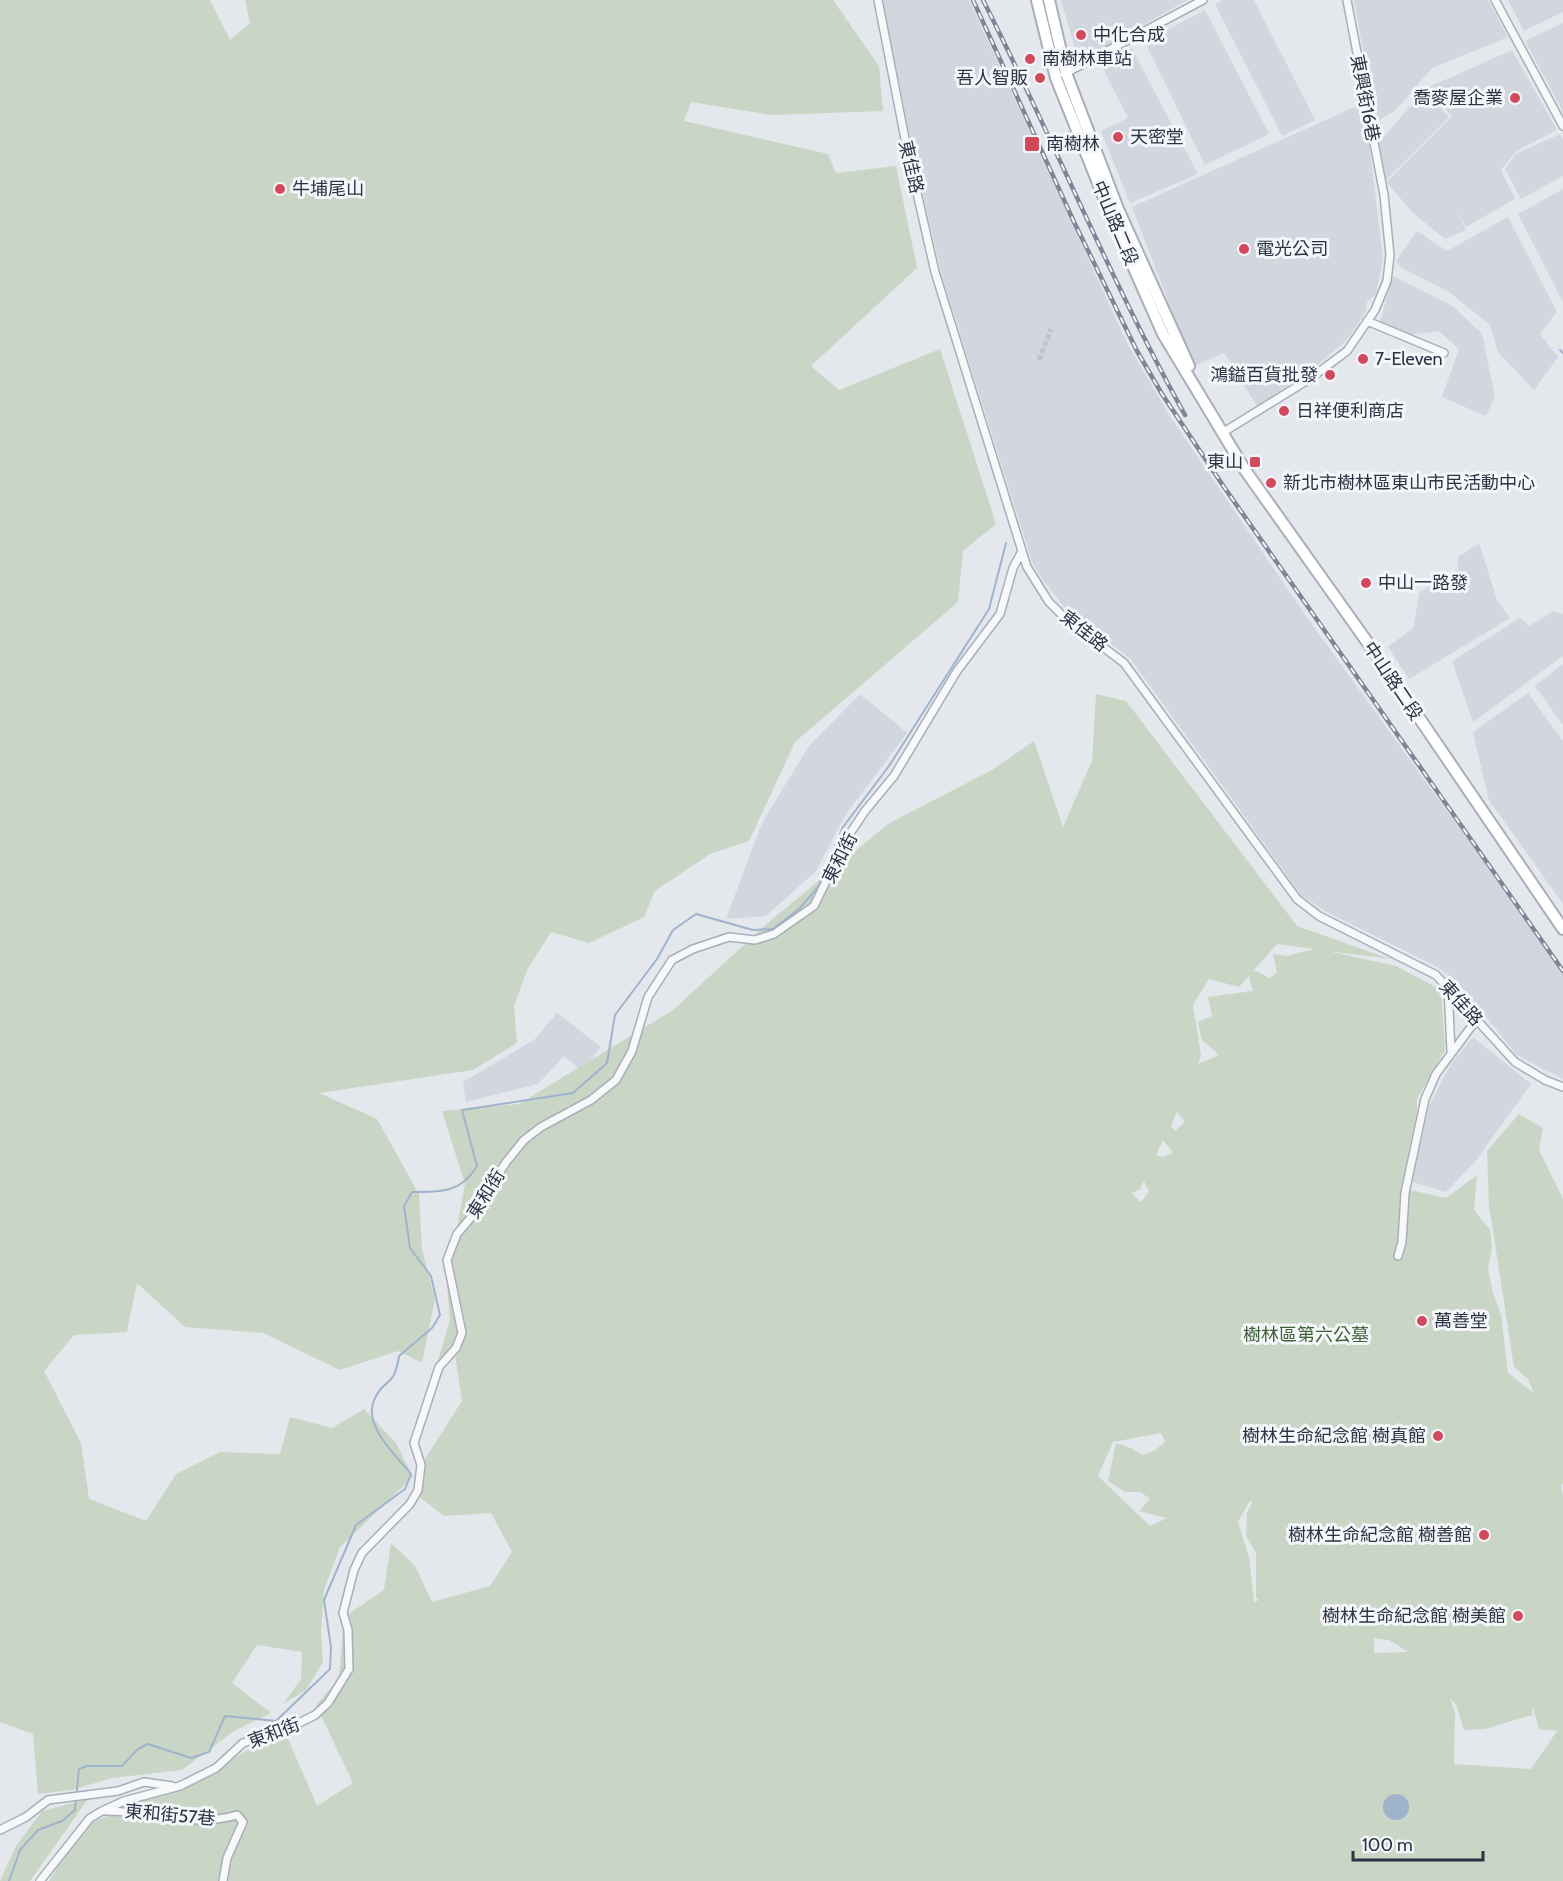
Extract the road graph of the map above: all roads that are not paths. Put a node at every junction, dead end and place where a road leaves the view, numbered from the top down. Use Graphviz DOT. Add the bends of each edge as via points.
graph roads {
  1 [pos="878,0"];
  2 [pos="1036,0"];
  3 [pos="1049,0"];
  4 [pos="1203,0"];
  5 [pos="1347,0"];
  6 [pos="1495,0"];
  7 [pos="1061,76"];
  8 [pos="1563,126"];
  9 [pos="1367,321"];
  10 [pos="1444,353"];
  11 [pos="1222,434"];
  12 [pos="1021,553"];
  13 [pos="1563,929"];
  14 [pos="1448,987"];
  15 [pos="1477,1019"];
  16 [pos="1451,1051"];
  17 [pos="1563,1087"];
  18 [pos="1398,1256"];
  19 [pos="175,1787"];
  20 [pos="102,1811"];
  21 [pos="0,1830"];
  22 [pos="40,1881"];
  23 [pos="223,1881"];
  1 -- 12 [label="street, 東佳路" via="935,273"];
  2 -- 7 [label="main road, 中山路二段"];
  3 -- 7 [label="main road, 中山路二段"];
  4 -- 7 [label="street"];
  5 -- 9 [label="street, 東興街16巷" via="1384,195 1390,255 1387,281"];
  6 -- 8 [label="street"];
  7 -- 11 [label="main road, 中山路二段" via="1166,318"];
  9 -- 10 [label="street"];
  9 -- 11 [label="street, 東興街16巷" via="1347,351"];
  11 -- 13 [label="main road, 中山路二段"];
  12 -- 14 [label="street, 東佳路" via="1049,602 1124,663 1298,899 1319,916 1436,975"];
  12 -- 19 [label="street, 東和街" via="1000,614 957,670 894,776 847,838 814,906 774,934 755,939 729,938 672,960 648,997 632,1051 616,1080 591,1100 541,1127 507,1161 489,1195 458,1234 447,1260 462,1333 456,1348 439,1367 414,1443 421,1465 418,1490 410,1504 362,1554 354,1570 343,1613 349,1639 349,1669 341,1685 315,1715 243,1743 216,1768"];
  14 -- 15 [label="street, 東佳路"];
  14 -- 16 [label="street"];
  15 -- 16 [label="street"];
  15 -- 17 [label="street, 東佳路" via="1515,1062"];
  16 -- 18 [label="street" via="1425,1099 1405,1193"];
  19 -- 20 [label="street, 東和街"];
  19 -- 21 [label="street" via="144,1782 118,1791 48,1800"];
  20 -- 22 [label="street, 東和街" via="90,1818"];
  20 -- 23 [label="street, 東和街57巷" via="212,1821 237,1815 243,1822 227,1858"];
}
